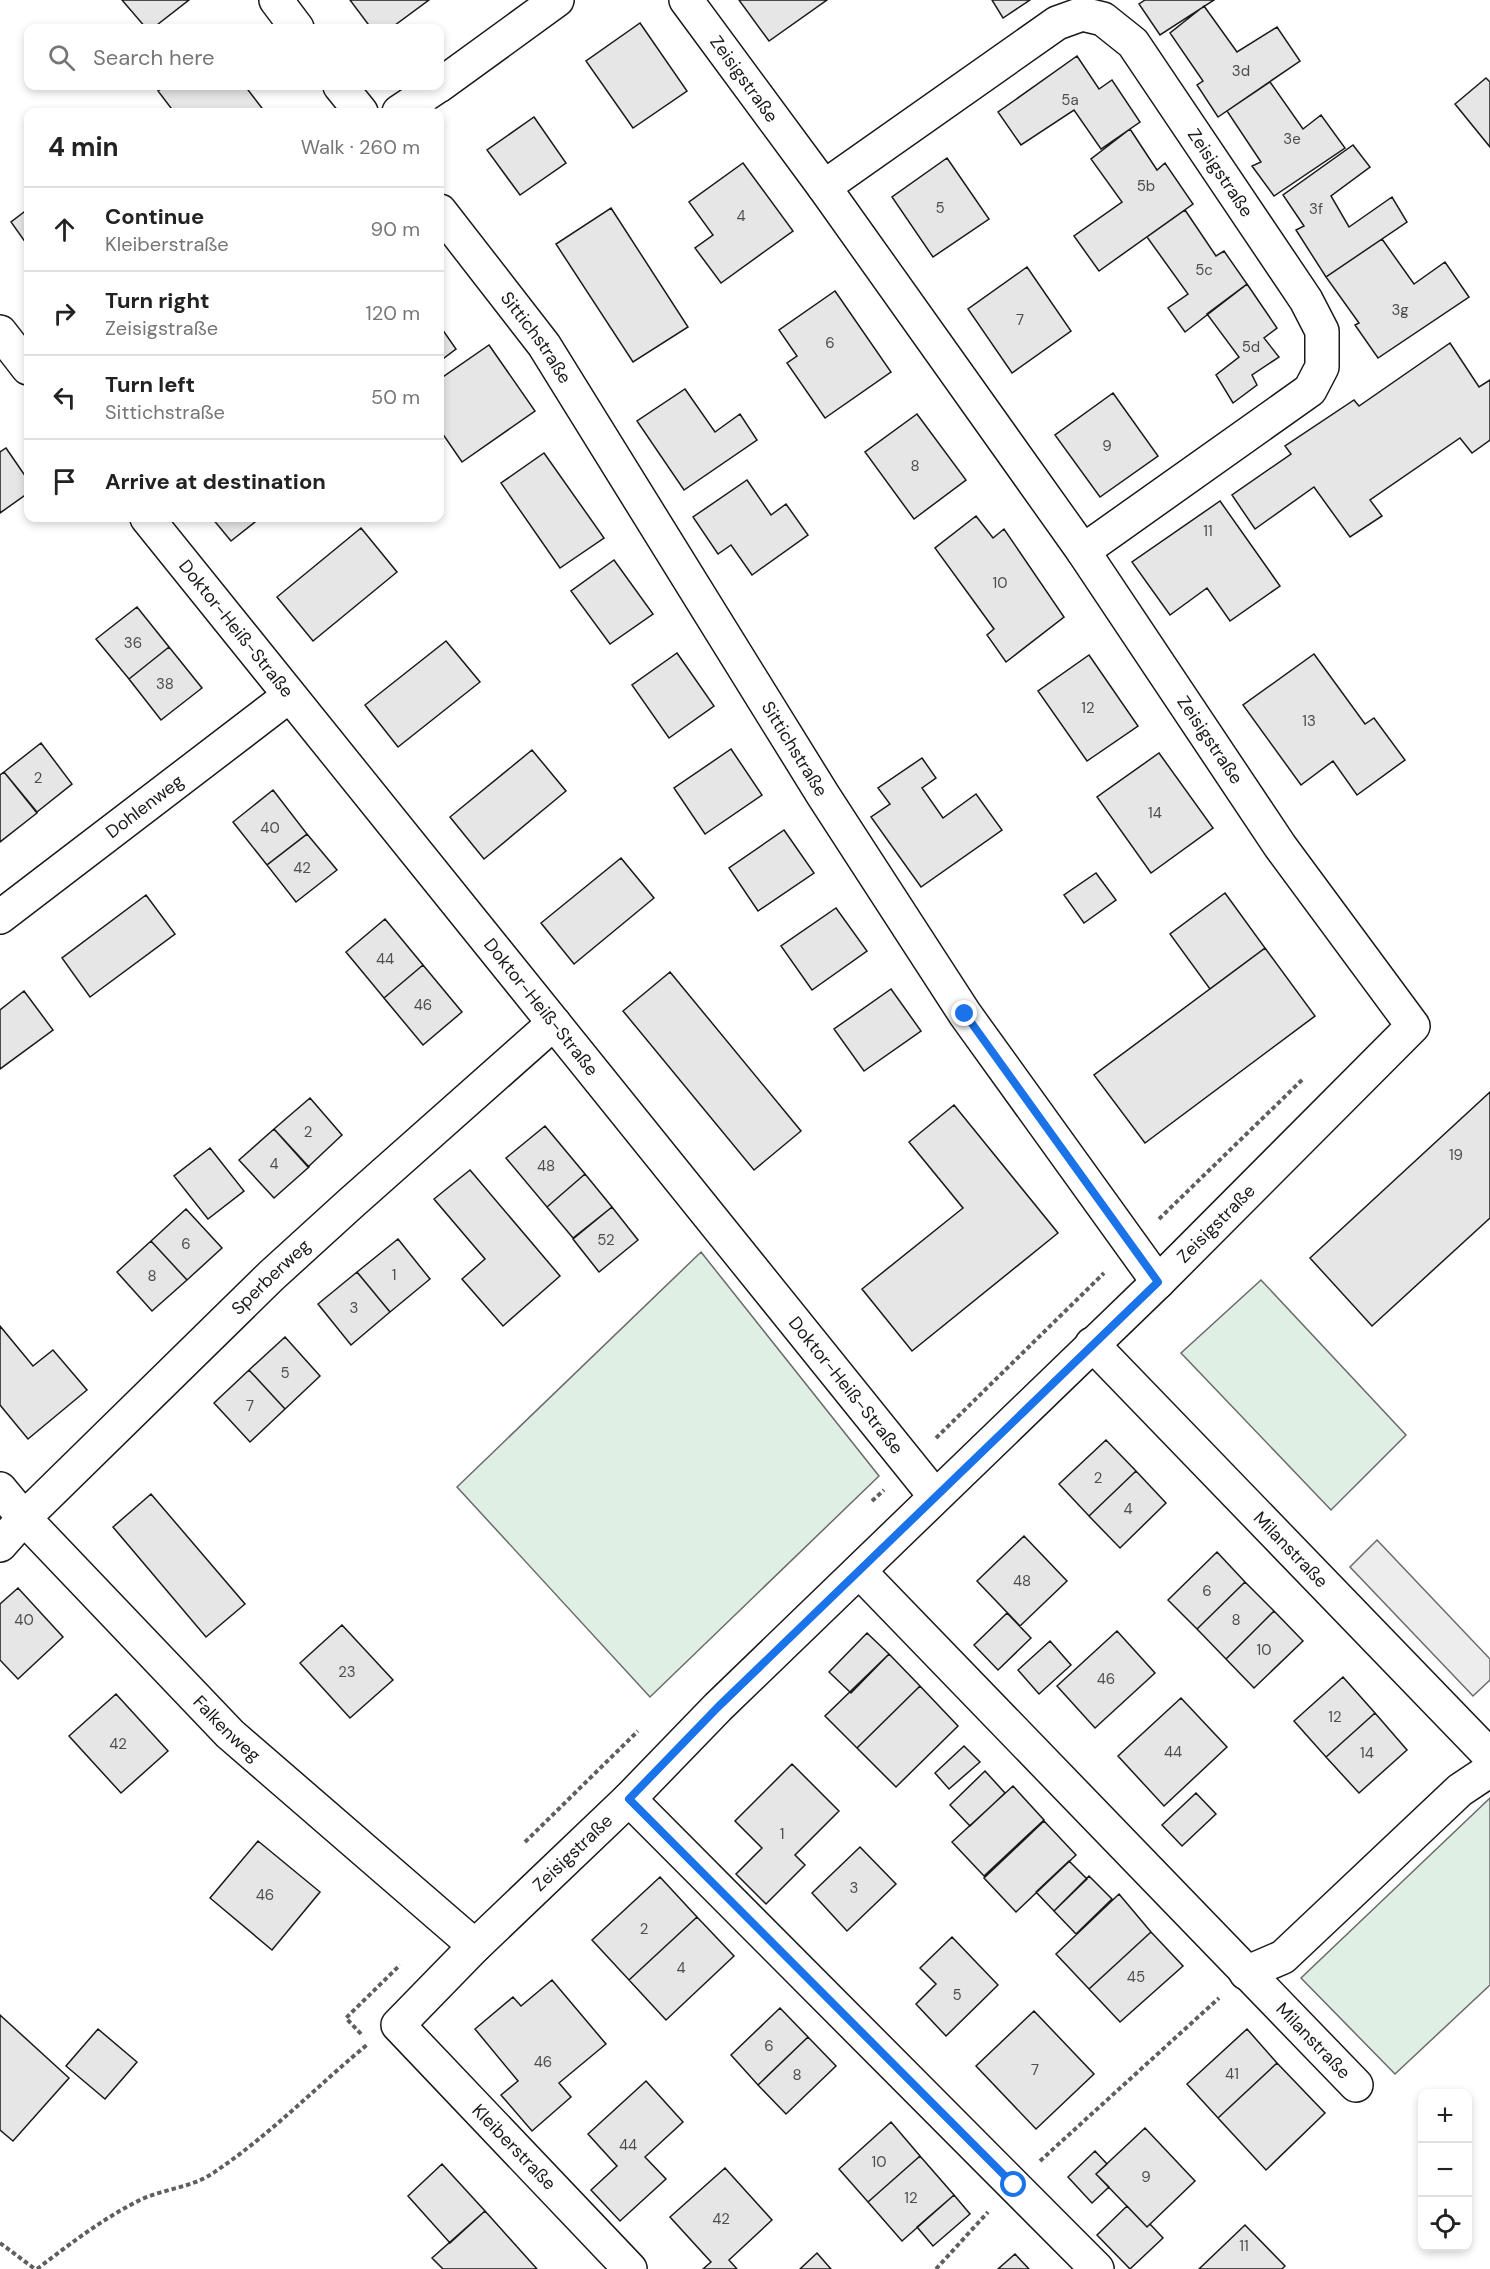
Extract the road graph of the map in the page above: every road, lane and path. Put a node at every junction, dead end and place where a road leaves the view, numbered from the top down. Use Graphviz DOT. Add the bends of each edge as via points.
graph roads {
  1 [pos="276,0"];
  2 [pos="557,0"];
  3 [pos="686,0"];
  4 [pos="294,24"];
  5 [pos="444,81"];
  6 [pos="343,90"];
  7 [pos="432,90"];
  8 [pos="358,108"];
  9 [pos="405,108"];
  10 [pos="824,187"];
  11 [pos="444,216"];
  12 [pos="150,522"];
  13 [pos="1083,551"];
  14 [pos="289,696"];
  15 [pos="0,917"];
  16 [pos="554,1023"];
  17 [pos="1158,1282"];
  18 [pos="1092,1344"];
  19 [pos="0,1489"];
  20 [pos="935,1496"];
  21 [pos="24,1518"];
  22 [pos="0,1545"];
  23 [pos="860,1572"];
  24 [pos="1490,1756"];
  25 [pos="1490,1770"];
  26 [pos="629,1799"];
  27 [pos="475,1947"];
  28 [pos="1246,1973"];
  29 [pos="398,2025"];
  30 [pos="1356,2085"];
  31 [pos="1014,2185"];
  32 [pos="0,2243"];
  33 [pos="36,2269"];
  34 [pos="630,2269"];
  35 [pos="936,2269"];
  36 [pos="1097,2269"];
  1 -- 4 [label="street"];
  2 -- 5 [label="street"];
  3 -- 10 [label="street, Zeisigstraße"];
  6 -- 8 [label="street"];
  7 -- 9 [label="street"];
  10 -- 13 [label="street, Zeisigstraße"];
  10 -- 13 [label="street, Zeisigstraße" via="1057,23 1082,14 1103,19 1133,43 1306,300 1322,331 1322,367 1310,390"];
  11 -- 17 [label="street, Sittichstraße" via="544,345 823,795 965,1014"];
  12 -- 14 [label="street, Doktor-Heiß-Straße"];
  13 -- 17 [label="street, Zeisigstraße" via="1280,846 1413,1026"];
  14 -- 15 [label="street, Dohlenweg"];
  14 -- 16 [label="street, Doktor-Heiß-Straße"];
  16 -- 20 [label="street, Doktor-Heiß-Straße"];
  16 -- 21 [label="street, Sperberweg" via="271,1276"];
  17 -- 18 [label="street, Zeisigstraße"];
  18 -- 20 [label="street, Zeisigstraße"];
  18 -- 24 [label="street, Milanstraße"];
  19 -- 21 [label="street, Falkenweg"];
  20 -- 23 [label="street, Zeisigstraße"];
  21 -- 22 [label="street, Sperberweg"];
  21 -- 27 [label="street, Falkenweg" via="230,1734"];
  23 -- 26 [label="street, Zeisigstraße" via="718,1707"];
  23 -- 28 [label="street, Milanstraße"];
  25 -- 28 [label="street" via="1460,1790 1283,1957"];
  26 -- 27 [label="street, Zeisigstraße"];
  26 -- 31 [label="street"];
  27 -- 29 [label="street, Zeisigstraße"];
  28 -- 30 [label="street, Milanstraße"];
  28 -- 31 [label="path"];
  29 -- 33 [label="path" via="369,2043 215,2172 195,2184 142,2199 87,2231"];
  29 -- 34 [label="street, Kleiberstraße"];
  31 -- 35 [label="path"];
  31 -- 36 [label="street"];
  32 -- 33 [label="path"];
}
